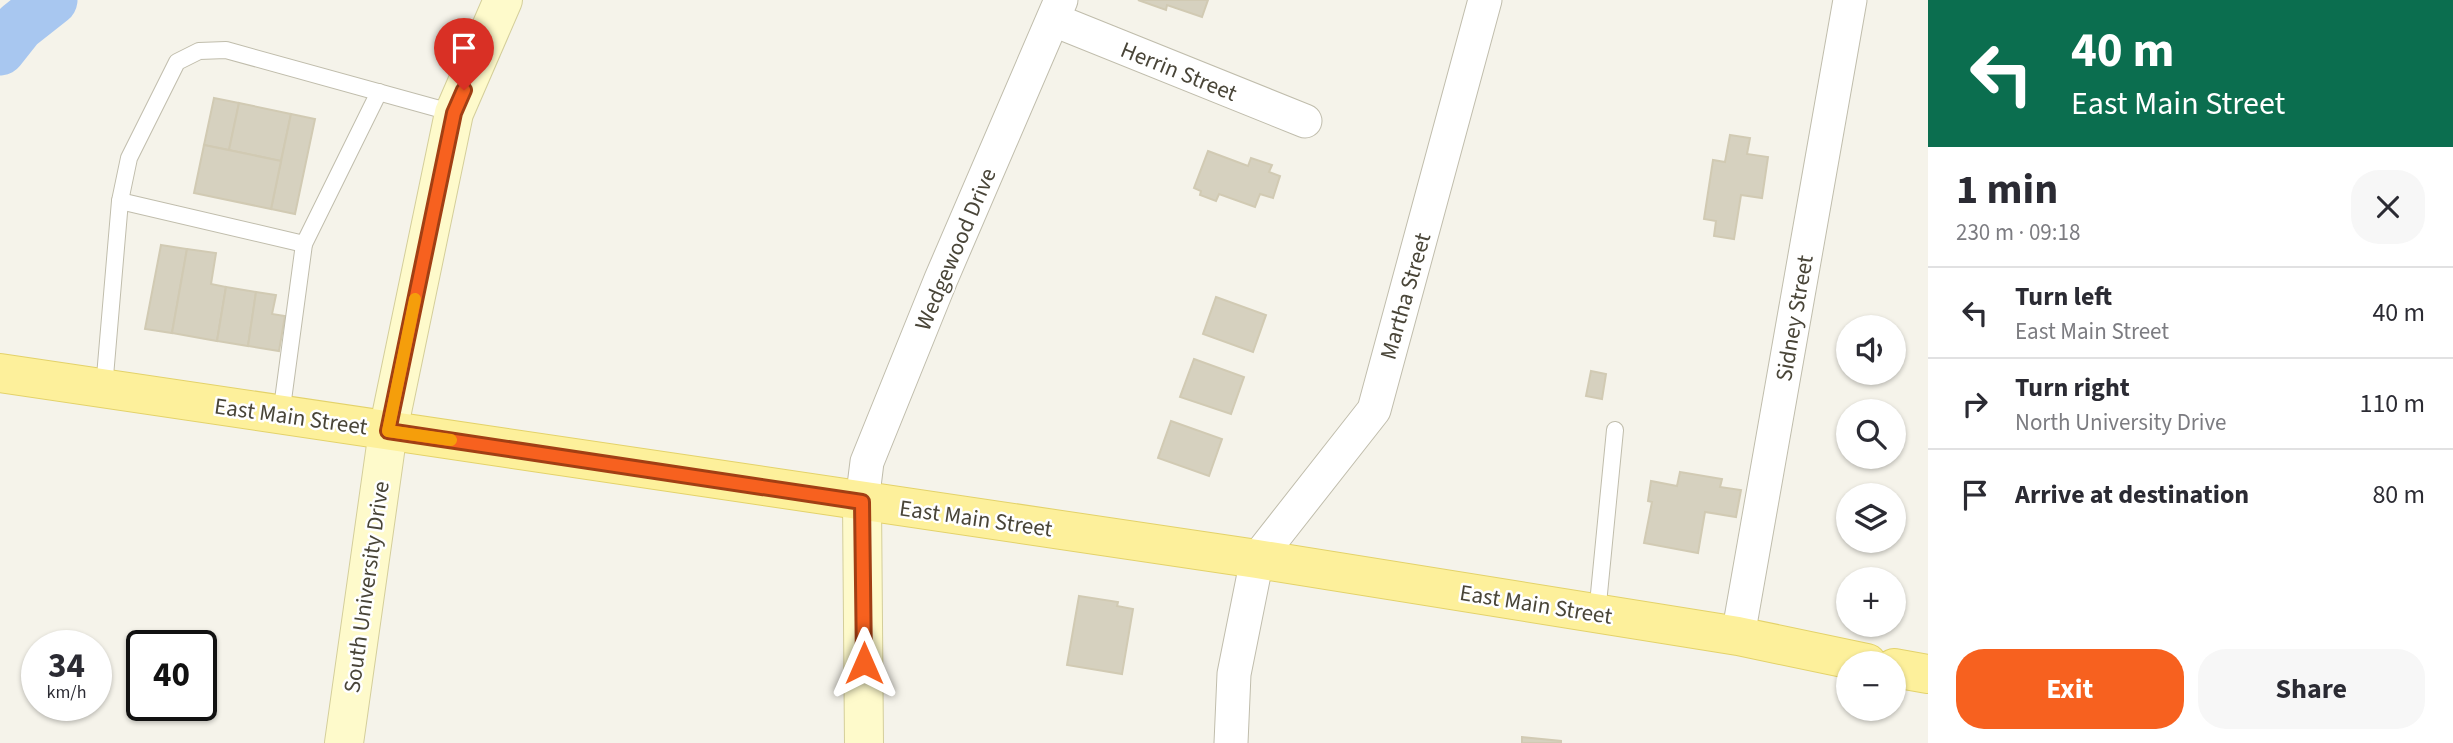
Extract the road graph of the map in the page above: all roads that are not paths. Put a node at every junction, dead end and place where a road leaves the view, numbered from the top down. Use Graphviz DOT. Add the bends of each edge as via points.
graph roads {
  1 [pos="503,0"];
  2 [pos="1485,0"];
  3 [pos="1850,0"];
  4 [pos="1058,10"];
  5 [pos="379,92"];
  6 [pos="454,113"];
  7 [pos="1305,121"];
  8 [pos="120,201"];
  9 [pos="304,244"];
  10 [pos="0,373"];
  11 [pos="90,386"];
  12 [pos="281,415"];
  13 [pos="1615,430"];
  14 [pos="388,431"];
  15 [pos="862,502"];
  16 [pos="1257,559"];
  17 [pos="1597,614"];
  18 [pos="1738,636"];
  19 [pos="1836,657"];
  20 [pos="1906,670"];
  21 [pos="1928,674"];
  22 [pos="344,743"];
  23 [pos="864,743"];
  24 [pos="1231,743"];
  1 -- 6 [label="main road, South University Drive"];
  2 -- 16 [label="street, Martha Street" via="1374,410"];
  3 -- 18 [label="street, Sidney Street"];
  4 -- 7 [label="street, Herrin Street"];
  4 -- 15 [label="street, Wedgewood Drive" via="867,462"];
  5 -- 6 [label="lane"];
  5 -- 8 [label="lane" via="226,50 200,51 177,62 129,158"];
  5 -- 9 [label="lane"];
  6 -- 14 [label="main road, South University Drive"];
  8 -- 9 [label="lane"];
  8 -- 11 [label="lane"];
  9 -- 12 [label="lane"];
  10 -- 11 [label="main road, East Main Street"];
  11 -- 12 [label="main road, East Main Street"];
  12 -- 14 [label="main road, East Main Street"];
  13 -- 17 [label="lane"];
  14 -- 15 [label="main road, East Main Street"];
  14 -- 22 [label="main road, South University Drive"];
  15 -- 16 [label="main road, East Main Street"];
  15 -- 23 [label="main road"];
  16 -- 17 [label="main road, East Main Street"];
  16 -- 24 [label="street" via="1234,674"];
  17 -- 18 [label="main road, East Main Street"];
  18 -- 19 [label="main road, East Main Street"];
  20 -- 21 [label="main road"];
}
